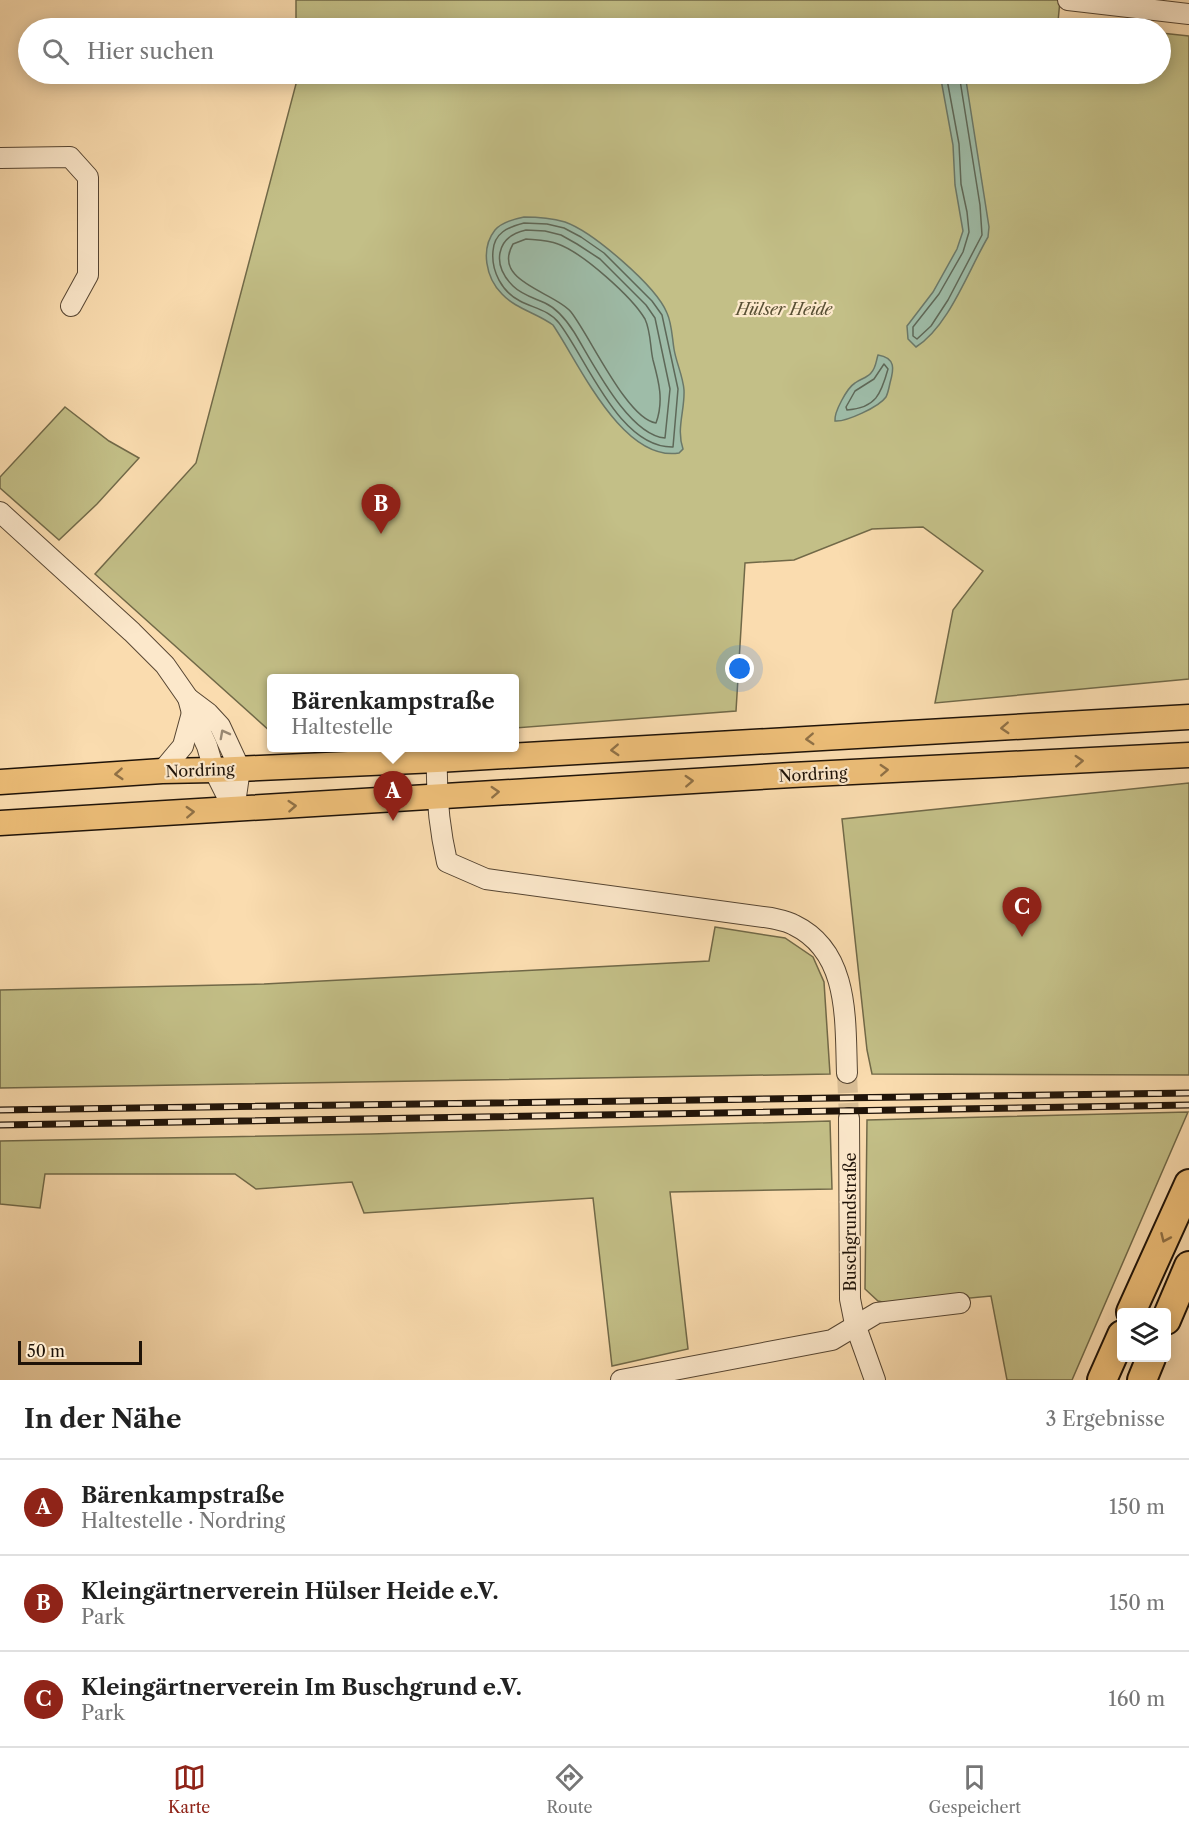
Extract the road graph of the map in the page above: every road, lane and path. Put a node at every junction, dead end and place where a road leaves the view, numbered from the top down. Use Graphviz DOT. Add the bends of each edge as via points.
graph roads {
  1 [pos="1068,0"];
  2 [pos="1189,14"];
  3 [pos="0,158"];
  4 [pos="71,306"];
  5 [pos="0,512"];
  6 [pos="190,706"];
  7 [pos="1189,717"];
  8 [pos="1189,755"];
  9 [pos="437,760"];
  10 [pos="240,769"];
  11 [pos="214,770"];
  12 [pos="162,771"];
  13 [pos="0,782"];
  14 [pos="436,795"];
  15 [pos="234,810"];
  16 [pos="0,823"];
  17 [pos="847,1073"];
  18 [pos="849,1119"];
  19 [pos="1189,1184"];
  20 [pos="1189,1266"];
  21 [pos="960,1303"];
  22 [pos="1133,1308"];
  23 [pos="1171,1310"];
  24 [pos="855,1324"];
  25 [pos="1117,1346"];
  26 [pos="1149,1362"];
  27 [pos="621,1380"];
  28 [pos="875,1380"];
  29 [pos="1102,1380"];
  30 [pos="1142,1380"];
  1 -- 2 [label="street"];
  3 -- 4 [label="street" via="70,157 88,177 88,275"];
  5 -- 6 [label="street" via="165,664"];
  10 -- 6 [label="street, one-way" via="220,726 208,713"];
  6 -- 11 [label="street"];
  6 -- 12 [label="street" via="183,746"];
  7 -- 9 [label="main road, Nordring, one-way"];
  14 -- 8 [label="main road, Nordring, one-way"];
  9 -- 10 [label="main road, Nordring"];
  9 -- 14 [label="street"];
  10 -- 11 [label="main road, Nordring"];
  10 -- 15 [label="street"];
  11 -- 12 [label="main road, Nordring"];
  11 -- 15 [label="street"];
  12 -- 13 [label="main road, Nordring, one-way"];
  15 -- 14 [label="main road, Nordring, one-way"];
  14 -- 17 [label="street" via="447,862 486,879 771,918 793,924 810,935 828,955 840,979"];
  16 -- 15 [label="main road, Nordring, one-way"];
  18 -- 24 [label="street, Buschgrundstraße" via="850,1299"];
  19 -- 22 [label="highway, one-way"];
  20 -- 23 [label="highway"];
  21 -- 24 [label="street" via="877,1313"];
  24 -- 27 [label="street" via="832,1340"];
  24 -- 28 [label="street, Buschgrundstraße"];
  25 -- 29 [label="highway"];
  26 -- 30 [label="highway"];
}
